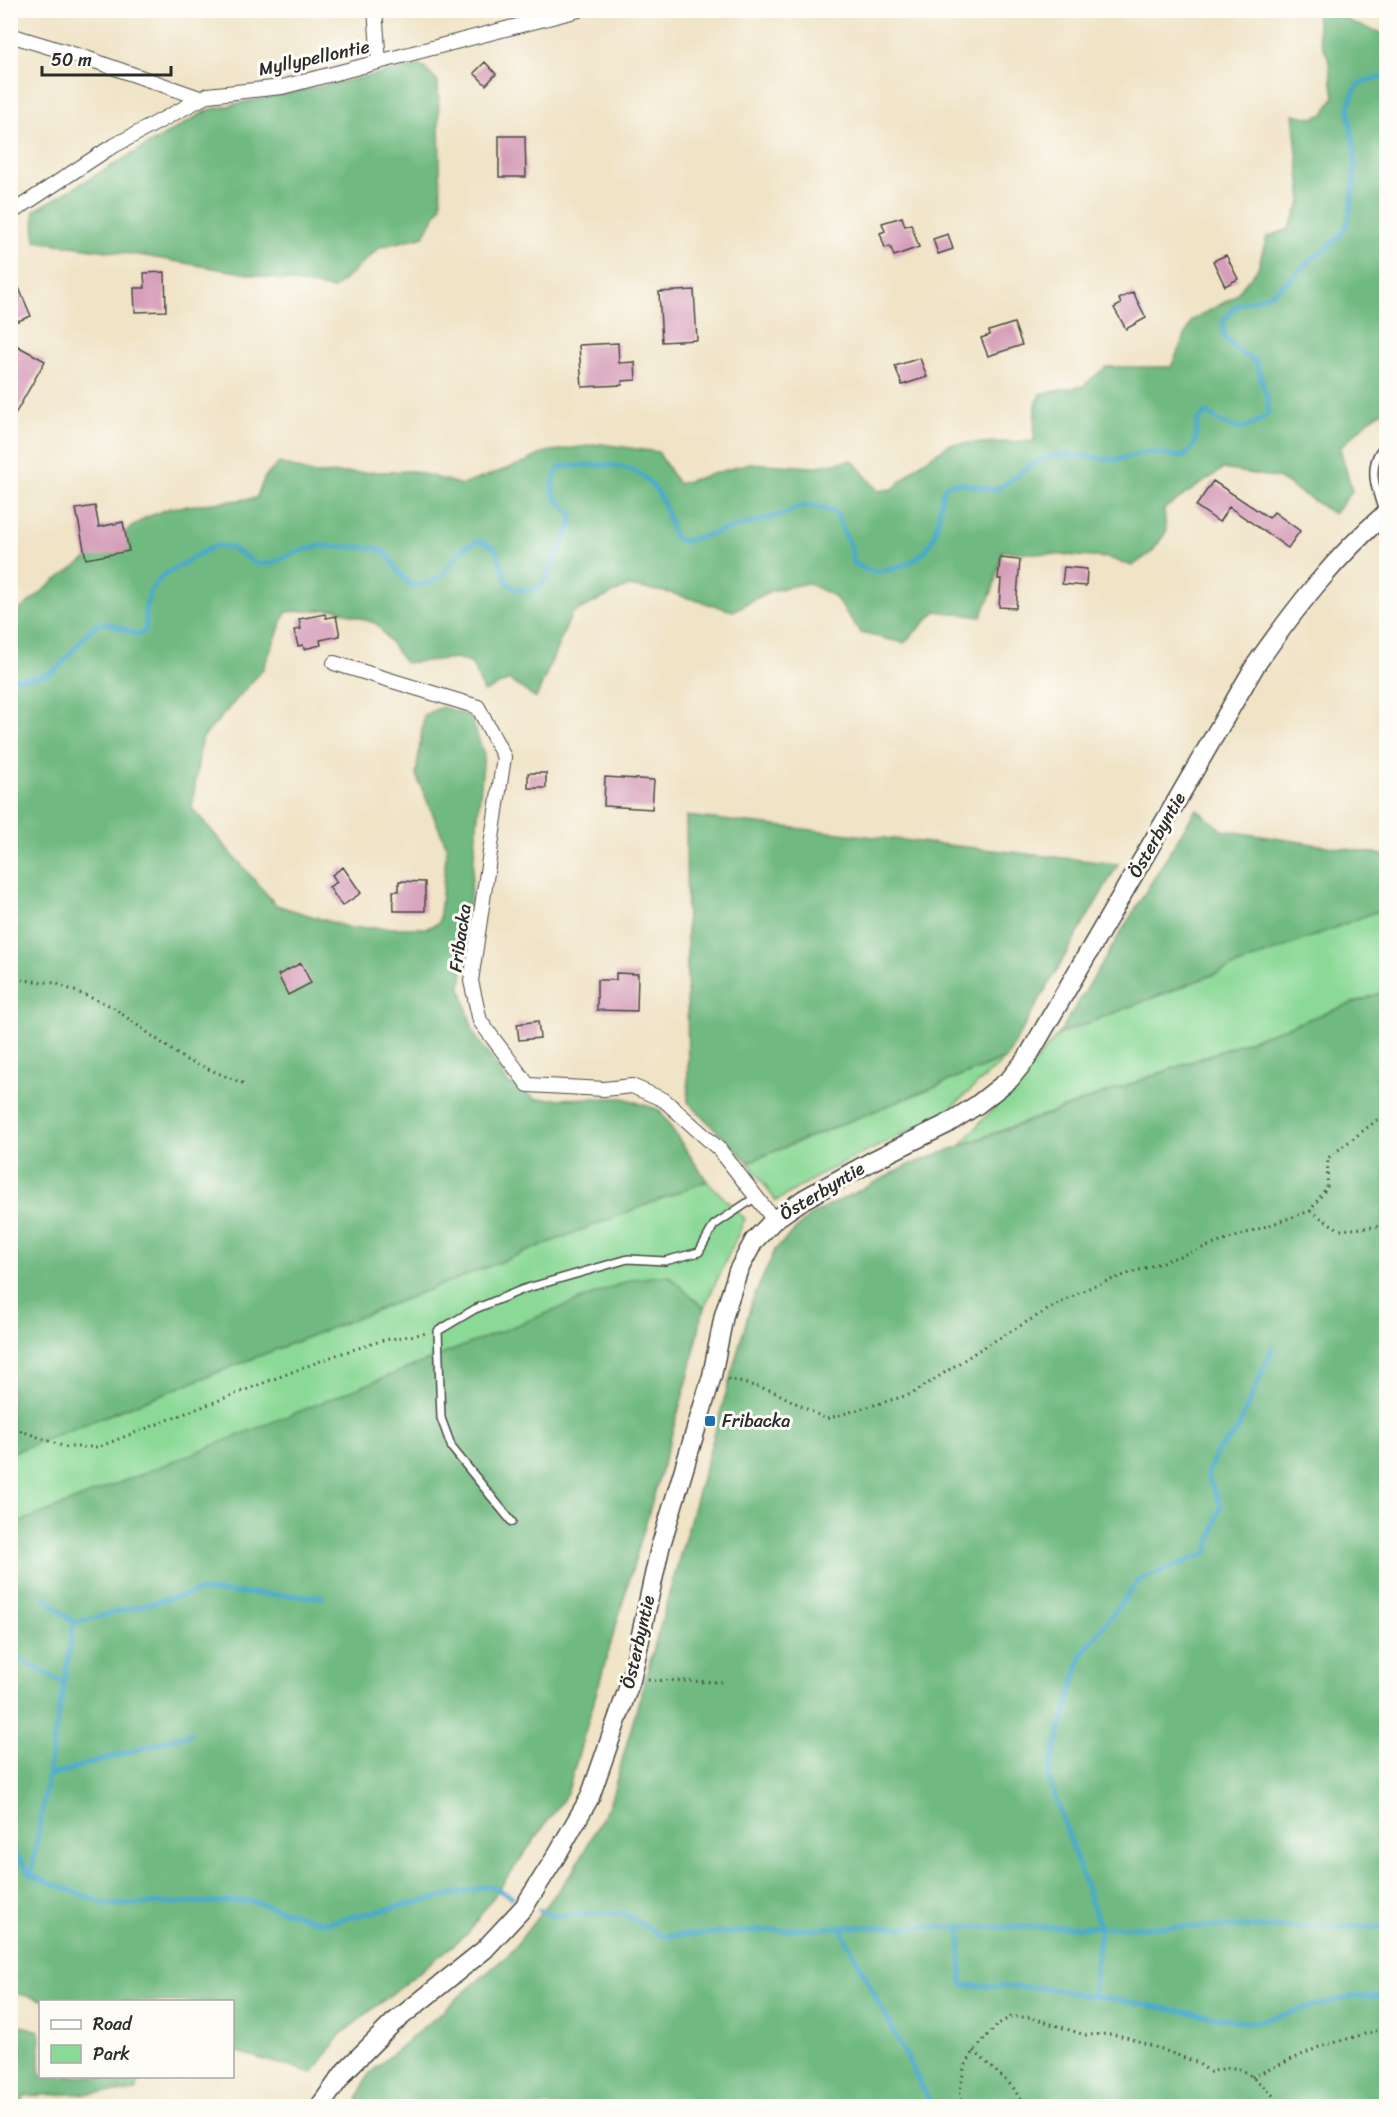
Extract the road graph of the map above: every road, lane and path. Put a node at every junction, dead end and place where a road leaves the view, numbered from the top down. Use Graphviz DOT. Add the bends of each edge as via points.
graph roads {
  1 [pos="375,10"];
  2 [pos="579,10"];
  3 [pos="10,35"];
  4 [pos="379,62"];
  5 [pos="200,98"];
  6 [pos="10,208"];
  7 [pos="1386,444"];
  8 [pos="1385,514"];
  9 [pos="333,663"];
  10 [pos="10,979"];
  11 [pos="247,1085"];
  12 [pos="1386,1119"];
  13 [pos="756,1197"];
  14 [pos="1310,1211"];
  15 [pos="774,1220"];
  16 [pos="1386,1226"];
  17 [pos="438,1331"];
  18 [pos="712,1376"];
  19 [pos="10,1424"];
  20 [pos="22,1431"];
  21 [pos="10,1436"];
  22 [pos="512,1522"];
  23 [pos="631,1680"];
  24 [pos="723,1682"];
  25 [pos="1386,2028"];
  26 [pos="974,2051"];
  27 [pos="1252,2077"];
  28 [pos="320,2106"];
  29 [pos="962,2106"];
  30 [pos="1024,2106"];
  31 [pos="1283,2106"];
  1 -- 4 [label="street"];
  2 -- 4 [label="street, Myllypellontie"];
  3 -- 5 [label="street"];
  4 -- 5 [label="street, Myllypellontie" via="282,87"];
  5 -- 6 [label="street, Myllypellontie" via="108,148 17,209"];
  7 -- 8 [label="lane" via="1375,463 1373,476"];
  8 -- 15 [label="street, Österbyntie" via="1335,562 1292,612 1255,666 1027,1058 1010,1078 947,1124 874,1160"];
  9 -- 13 [label="street, Fribacka" via="478,707 504,757 471,981 480,1021 528,1085 604,1089 632,1086 664,1100 720,1150"];
  10 -- 11 [label="path" via="55,983 111,1006 184,1059"];
  12 -- 14 [label="path" via="1377,1120 1328,1158 1327,1187"];
  13 -- 15 [label="street, Fribacka"];
  13 -- 17 [label="lane" via="714,1225 699,1252 665,1261 628,1259 524,1289 475,1309"];
  14 -- 16 [label="path" via="1340,1230"];
  14 -- 18 [label="path" via="1093,1286 979,1350 912,1394 826,1419 773,1391"];
  15 -- 18 [label="street, Österbyntie" via="754,1241 738,1271 724,1315"];
  17 -- 20 [label="path" via="384,1340 336,1355 98,1447 65,1447"];
  17 -- 22 [label="lane" via="441,1418 452,1448"];
  18 -- 23 [label="street, Österbyntie" via="660,1548"];
  19 -- 20 [label="path"];
  20 -- 21 [label="path"];
  23 -- 24 [label="path"];
  23 -- 28 [label="street, Österbyntie" via="590,1797 524,1907 484,1950 393,2023 346,2070"];
  25 -- 27 [label="path" via="1319,2047"];
  26 -- 27 [label="path" via="998,2024 1011,2017 1030,2017 1085,2035 1130,2038 1196,2062 1210,2072 1239,2069"];
  26 -- 29 [label="path" via="964,2068"];
  26 -- 30 [label="path" via="1013,2087"];
  27 -- 31 [label="path"];
}
